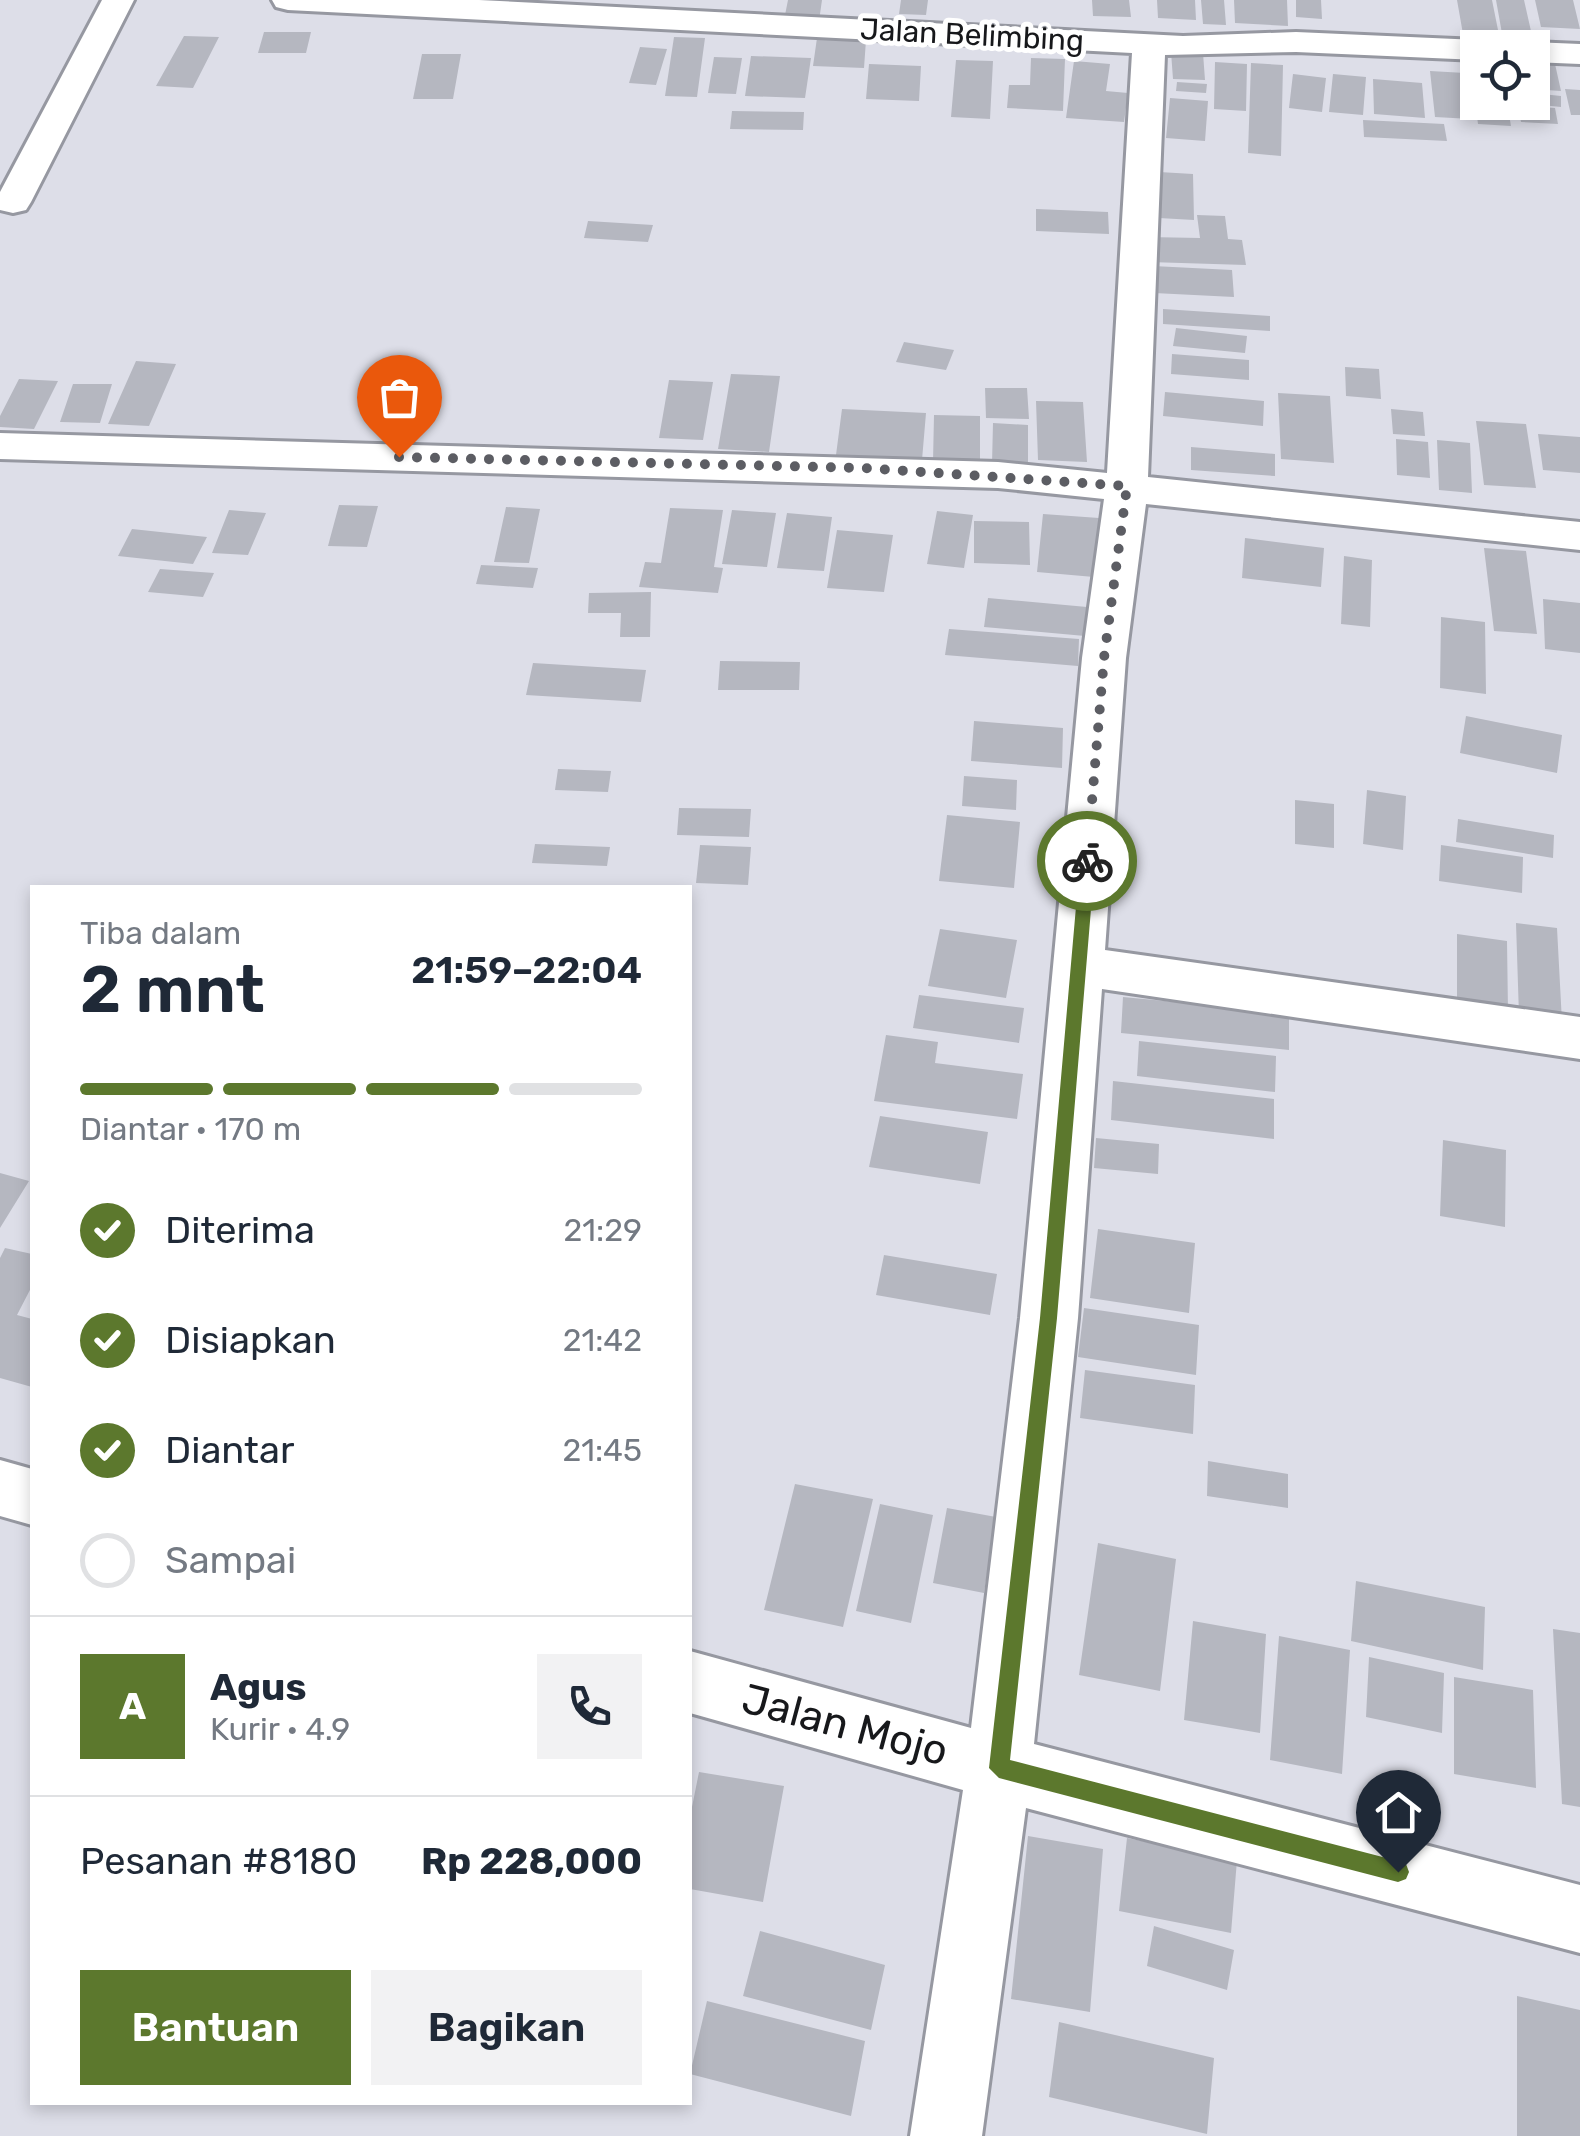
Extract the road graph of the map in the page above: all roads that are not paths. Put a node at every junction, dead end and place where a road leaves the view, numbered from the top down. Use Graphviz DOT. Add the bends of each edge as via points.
graph roads {
  1 [pos="118,0"];
  2 [pos="288,0"];
  3 [pos="1025,0"];
  4 [pos="392,2"];
  5 [pos="739,11"];
  6 [pos="1020,38"];
  7 [pos="1149,44"];
  8 [pos="1460,49"];
  9 [pos="1550,53"];
  10 [pos="1580,54"];
  11 [pos="13,202"];
  12 [pos="0,446"];
  13 [pos="1127,486"];
  14 [pos="1580,536"];
  15 [pos="1080,966"];
  16 [pos="1580,1038"];
  17 [pos="0,1488"];
  18 [pos="30,1496"];
  19 [pos="692,1683"];
  20 [pos="999,1768"];
  21 [pos="1580,1918"];
  22 [pos="946,2136"];
  1 -- 11 [label="street"];
  2 -- 4 [label="street, Jalan Belimbing"];
  3 -- 6 [label="street"];
  4 -- 5 [label="street, Jalan Belimbing"];
  5 -- 6 [label="street, Jalan Belimbing"];
  6 -- 7 [label="street, Jalan Belimbing"];
  7 -- 8 [label="street, Jalan Belimbing"];
  7 -- 13 [label="street"];
  9 -- 10 [label="street"];
  12 -- 13 [label="street" via="864,468"];
  13 -- 14 [label="street"];
  13 -- 15 [label="street" via="1104,658"];
  15 -- 16 [label="street"];
  15 -- 20 [label="street"];
  17 -- 18 [label="street"];
  19 -- 20 [label="street, Jalan Mojo"];
  20 -- 21 [label="street, Jalan Mojo"];
  20 -- 22 [label="street"];
}
